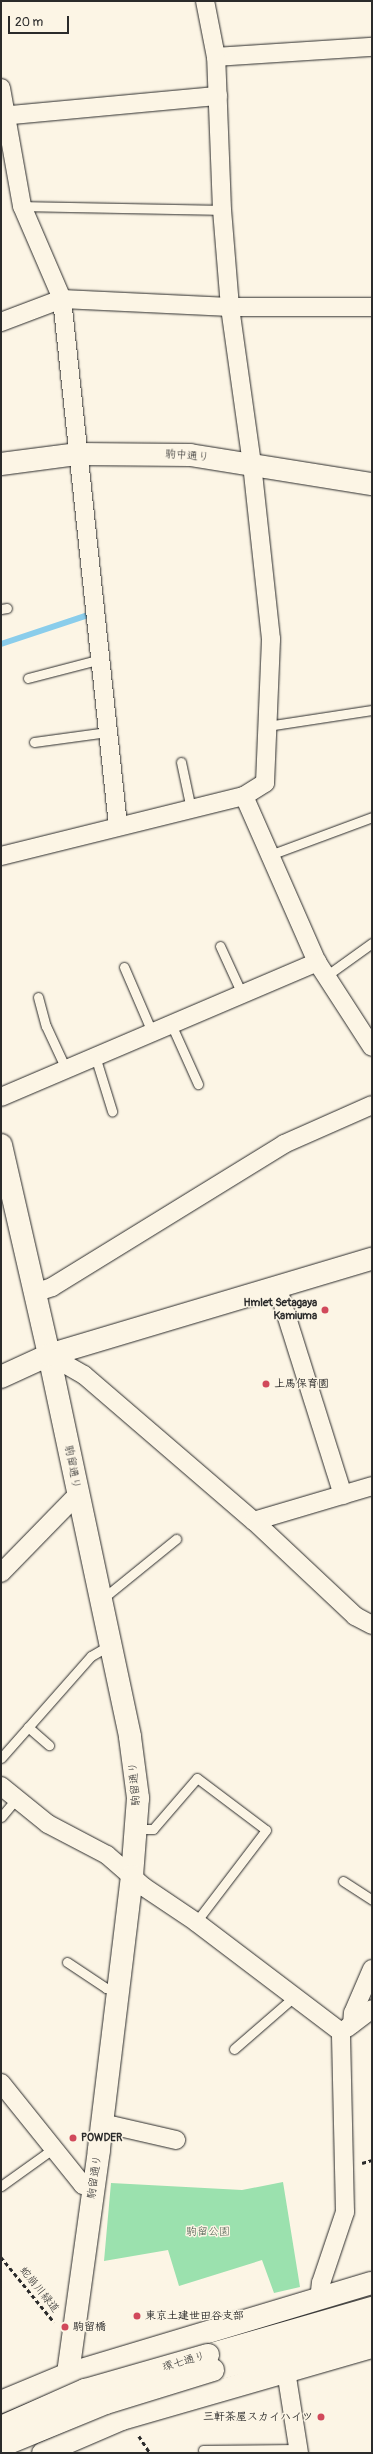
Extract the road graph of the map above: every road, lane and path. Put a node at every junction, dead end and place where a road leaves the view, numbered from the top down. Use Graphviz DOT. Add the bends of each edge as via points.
graph roads {
  1 [pos="205,1"];
  2 [pos="372,47"];
  3 [pos="216,57"];
  4 [pos="1,88"];
  5 [pos="218,96"];
  6 [pos="3,115"];
  7 [pos="22,206"];
  8 [pos="222,210"];
  9 [pos="62,298"];
  10 [pos="230,307"];
  11 [pos="372,307"];
  12 [pos="1,322"];
  13 [pos="78,454"];
  14 [pos="1,464"];
  15 [pos="252,464"];
  16 [pos="372,484"];
  17 [pos="101,659"];
  18 [pos="28,678"];
  19 [pos="372,710"];
  20 [pos="267,726"];
  21 [pos="107,732"];
  22 [pos="34,742"];
  23 [pos="180,762"];
  24 [pos="244,796"];
  25 [pos="191,809"];
  26 [pos="372,816"];
  27 [pos="118,826"];
  28 [pos="270,855"];
  29 [pos="1,856"];
  30 [pos="372,943"];
  31 [pos="220,946"];
  32 [pos="124,967"];
  33 [pos="321,969"];
  34 [pos="242,994"];
  35 [pos="38,997"];
  36 [pos="171,1024"];
  37 [pos="152,1032"];
  38 [pos="372,1047"];
  39 [pos="95,1056"];
  40 [pos="66,1069"];
  41 [pos="198,1084"];
  42 [pos="1,1097"];
  43 [pos="372,1105"];
  44 [pos="112,1111"];
  45 [pos="1,1145"];
  46 [pos="372,1260"];
  47 [pos="278,1289"];
  48 [pos="34,1293"];
  49 [pos="49,1355"];
  50 [pos="1,1377"];
  51 [pos="372,1486"];
  52 [pos="77,1495"];
  53 [pos="343,1495"];
  54 [pos="254,1521"];
  55 [pos="176,1539"];
  56 [pos="1,1573"];
  57 [pos="100,1601"];
  58 [pos="372,1625"];
  59 [pos="110,1645"];
  60 [pos="28,1727"];
  61 [pos="49,1745"];
  62 [pos="1,1758"];
  63 [pos="1,1786"];
  64 [pos="16,1799"];
  65 [pos="1,1817"];
  66 [pos="136,1829"];
  67 [pos="132,1876"];
  68 [pos="343,1881"];
  69 [pos="372,1900"];
  70 [pos="196,1922"];
  71 [pos="68,1962"];
  72 [pos="372,1969"];
  73 [pos="118,1990"];
  74 [pos="295,1996"];
  75 [pos="372,2009"];
  76 [pos="346,2028"];
  77 [pos="234,2049"];
  78 [pos="1,2083"];
  79 [pos="102,2124"];
  80 [pos="176,2140"];
  81 [pos="54,2148"];
  82 [pos="1,2186"];
  83 [pos="94,2186"];
  84 [pos="1,2257"];
  85 [pos="372,2284"];
  86 [pos="319,2299"];
  87 [pos="372,2308"];
  88 [pos="59,2328"];
  89 [pos="372,2328"];
  90 [pos="372,2347"];
  91 [pos="210,2363"];
  92 [pos="286,2371"];
  93 [pos="68,2374"];
  94 [pos="1,2402"];
  95 [pos="1,2411"];
  96 [pos="1,2427"];
  97 [pos="137,2432"];
  98 [pos="1,2446"];
  99 [pos="203,2450"];
  100 [pos="298,2451"];
  101 [pos="44,2453"];
  102 [pos="150,2453"];
  1 -- 3 [label="street"];
  2 -- 3 [label="street"];
  3 -- 5 [label="street"];
  4 -- 6 [label="street"];
  5 -- 6 [label="street"];
  5 -- 8 [label="street"];
  6 -- 7 [label="street"];
  7 -- 8 [label="lane"];
  7 -- 9 [label="street"];
  8 -- 10 [label="street"];
  9 -- 10 [label="street"];
  9 -- 12 [label="street"];
  9 -- 13 [label="street"];
  10 -- 11 [label="street"];
  10 -- 15 [label="street"];
  13 -- 14 [label="street, 駒中通り"];
  13 -- 15 [label="street, 駒中通り" via="190,455"];
  13 -- 17 [label="street"];
  15 -- 16 [label="street, 駒中通り"];
  15 -- 20 [label="street" via="271,639"];
  17 -- 18 [label="lane"];
  17 -- 21 [label="street"];
  19 -- 20 [label="lane"];
  20 -- 24 [label="street" via="265,783"];
  21 -- 22 [label="lane"];
  21 -- 27 [label="street"];
  23 -- 25 [label="lane"];
  24 -- 25 [label="street"];
  24 -- 28 [label="street"];
  25 -- 27 [label="street"];
  26 -- 28 [label="lane"];
  27 -- 29 [label="street"];
  28 -- 33 [label="street"];
  30 -- 33 [label="lane"];
  31 -- 34 [label="lane"];
  32 -- 37 [label="lane"];
  33 -- 34 [label="street"];
  33 -- 38 [label="street"];
  34 -- 36 [label="street"];
  35 -- 40 [label="lane" via="46,1026"];
  36 -- 37 [label="street"];
  36 -- 41 [label="lane"];
  37 -- 39 [label="street"];
  39 -- 40 [label="street"];
  39 -- 44 [label="lane"];
  40 -- 42 [label="street"];
  43 -- 48 [label="street" via="284,1144 52,1287"];
  45 -- 48 [label="street, 駒留通り"];
  46 -- 47 [label="street"];
  47 -- 49 [label="street"];
  47 -- 53 [label="street"];
  48 -- 49 [label="street, 駒留通り"];
  49 -- 50 [label="street"];
  49 -- 52 [label="street, 駒留通り"];
  49 -- 54 [label="street" via="84,1375"];
  51 -- 53 [label="street"];
  52 -- 56 [label="street"];
  52 -- 57 [label="street, 駒留通り"];
  53 -- 54 [label="street"];
  54 -- 58 [label="street" via="355,1616"];
  55 -- 57 [label="lane"];
  57 -- 59 [label="street, 駒留通り"];
  59 -- 60 [label="lane" via="91,1656"];
  59 -- 66 [label="street, 駒留通り" via="130,1737 138,1798"];
  60 -- 61 [label="lane"];
  60 -- 62 [label="lane"];
  63 -- 64 [label="street"];
  64 -- 65 [label="lane"];
  64 -- 67 [label="street" via="48,1824 107,1855"];
  66 -- 67 [label="street, 駒留通り"];
  66 -- 70 [label="lane" via="153,1829 197,1778 266,1830"];
  67 -- 70 [label="street" via="144,1888"];
  67 -- 73 [label="street, 駒留通り"];
  68 -- 69 [label="lane"];
  70 -- 74 [label="street"];
  71 -- 73 [label="lane" via="106,1988"];
  72 -- 76 [label="street"];
  73 -- 79 [label="street, 駒留通り"];
  74 -- 76 [label="street"];
  74 -- 77 [label="lane"];
  75 -- 76 [label="street"];
  76 -- 86 [label="street" via="346,2212 321,2283"];
  78 -- 81 [label="street"];
  79 -- 80 [label="street"];
  79 -- 83 [label="street, 駒留通り"];
  81 -- 82 [label="lane"];
  81 -- 83 [label="street" via="83,2185"];
  83 -- 93 [label="street, 駒留通り"];
  84 -- 88 [label="path, 蛇崩川緑道"];
  85 -- 86 [label="street"];
  86 -- 93 [label="street"];
  87 -- 91 [label="street, 環七通り"];
  89 -- 91 [label="street, 環七通り"];
  90 -- 92 [label="street"];
  91 -- 96 [label="street, 環七通り, bridge" via="85,2390"];
  91 -- 98 [label="street, 環七通り, bridge"];
  92 -- 100 [label="street"];
  92 -- 101 [label="street" via="122,2419"];
  93 -- 94 [label="street"];
  93 -- 101 [label="street, 駒留通り"];
  95 -- 101 [label="street"];
  97 -- 102 [label="path"];
  99 -- 100 [label="lane"];
}
